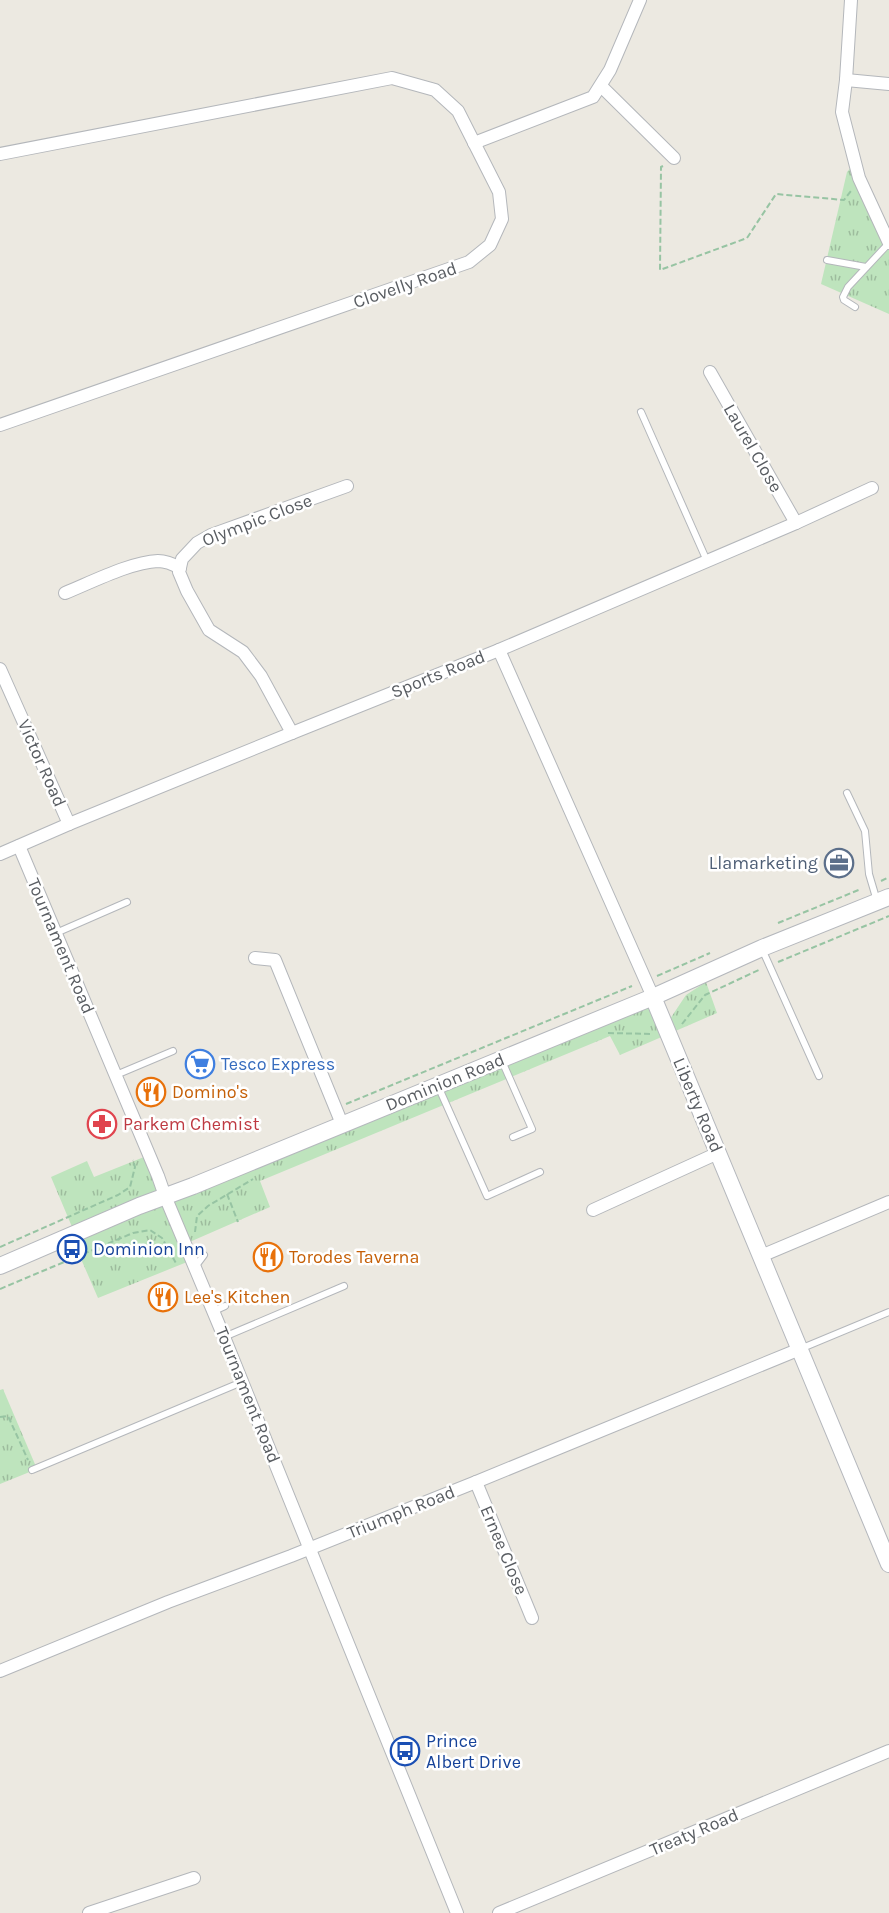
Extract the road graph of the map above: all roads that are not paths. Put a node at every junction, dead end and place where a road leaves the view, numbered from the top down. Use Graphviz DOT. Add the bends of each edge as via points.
graph roads {
  1 [pos="640,0"];
  2 [pos="850,0"];
  3 [pos="846,80"];
  4 [pos="889,84"];
  5 [pos="601,86"];
  6 [pos="474,143"];
  7 [pos="0,154"];
  8 [pos="674,158"];
  9 [pos="889,243"];
  10 [pos="827,260"];
  11 [pos="866,267"];
  12 [pos="855,308"];
  13 [pos="710,372"];
  14 [pos="641,412"];
  15 [pos="0,425"];
  16 [pos="347,486"];
  17 [pos="872,488"];
  18 [pos="796,523"];
  19 [pos="707,561"];
  20 [pos="180,568"];
  21 [pos="65,593"];
  22 [pos="499,650"];
  23 [pos="0,669"];
  24 [pos="292,733"];
  25 [pos="847,793"];
  26 [pos="69,824"];
  27 [pos="19,846"];
  28 [pos="0,854"];
  29 [pos="883,899"];
  30 [pos="127,902"];
  31 [pos="56,933"];
  32 [pos="762,948"];
  33 [pos="255,958"];
  34 [pos="654,997"];
  35 [pos="173,1051"];
  36 [pos="501,1059"];
  37 [pos="116,1075"];
  38 [pos="819,1076"];
  39 [pos="438,1085"];
  40 [pos="338,1117"];
  41 [pos="513,1137"];
  42 [pos="718,1153"];
  43 [pos="540,1172"];
  44 [pos="165,1196"];
  45 [pos="889,1202"];
  46 [pos="592,1210"];
  47 [pos="204,1256"];
  48 [pos="761,1256"];
  49 [pos="0,1266"];
  50 [pos="195,1267"];
  51 [pos="344,1286"];
  52 [pos="889,1312"];
  53 [pos="224,1337"];
  54 [pos="800,1350"];
  55 [pos="242,1382"];
  56 [pos="32,1470"];
  57 [pos="476,1482"];
  58 [pos="884,1537"];
  59 [pos="309,1548"];
  60 [pos="889,1564"];
  61 [pos="532,1617"];
  62 [pos="0,1671"];
  63 [pos="889,1751"];
  64 [pos="194,1878"];
  65 [pos="89,1913"];
  66 [pos="457,1913"];
  67 [pos="499,1913"];
  1 -- 5 [label="street"];
  2 -- 3 [label="street"];
  3 -- 4 [label="street"];
  3 -- 9 [label="street" via="842,112 860,178"];
  5 -- 6 [label="street" via="593,97"];
  5 -- 8 [label="street"];
  6 -- 7 [label="street, Clovelly Road" via="459,111 435,90 392,78"];
  6 -- 15 [label="street, Clovelly Road" via="499,192 502,219 490,245 469,262"];
  9 -- 11 [label="lane"];
  10 -- 11 [label="lane"];
  11 -- 12 [label="lane" via="843,297"];
  13 -- 18 [label="street, Laurel Close"];
  14 -- 19 [label="lane"];
  16 -- 20 [label="street, Olympic Close" via="211,535 196,543 182,559"];
  17 -- 18 [label="street, Sports Road"];
  18 -- 19 [label="street, Sports Road"];
  19 -- 22 [label="street, Sports Road"];
  20 -- 21 [label="street" via="159,561 139,564"];
  20 -- 24 [label="street" via="187,591 209,630 243,652"];
  22 -- 24 [label="street, Sports Road"];
  22 -- 34 [label="street, Liberty Road"];
  23 -- 26 [label="street, Victor Road"];
  24 -- 26 [label="street, Sports Road"];
  25 -- 29 [label="lane" via="865,831 871,885"];
  26 -- 27 [label="street, Sports Road"];
  27 -- 28 [label="street, Sports Road"];
  27 -- 31 [label="street, Tournament Road"];
  29 -- 32 [label="street, Dominion Road"];
  30 -- 31 [label="lane"];
  31 -- 37 [label="street, Tournament Road"];
  32 -- 34 [label="street, Dominion Road"];
  32 -- 38 [label="lane"];
  33 -- 40 [label="street" via="275,960"];
  34 -- 36 [label="street, Dominion Road"];
  34 -- 42 [label="street, Liberty Road"];
  35 -- 37 [label="lane"];
  36 -- 39 [label="street, Dominion Road"];
  36 -- 41 [label="lane" via="532,1129"];
  37 -- 44 [label="street, Tournament Road"];
  39 -- 40 [label="street, Dominion Road"];
  39 -- 43 [label="lane" via="487,1196"];
  40 -- 44 [label="street, Dominion Road"];
  42 -- 46 [label="street"];
  42 -- 48 [label="street, Liberty Road"];
  44 -- 49 [label="street, Dominion Road"];
  44 -- 50 [label="street, Tournament Road"];
  45 -- 48 [label="street"];
  47 -- 50 [label="lane"];
  48 -- 54 [label="street, Liberty Road"];
  50 -- 53 [label="street, Tournament Road" via="219,1309"];
  51 -- 53 [label="lane"];
  52 -- 54 [label="lane"];
  53 -- 55 [label="street, Tournament Road"];
  54 -- 57 [label="street, Triumph Road"];
  54 -- 58 [label="street, Liberty Road"];
  55 -- 56 [label="lane"];
  55 -- 59 [label="street, Tournament Road"];
  57 -- 59 [label="street, Triumph Road"];
  57 -- 61 [label="street, Ernee Close"];
  58 -- 60 [label="street, Liberty Road"];
  59 -- 62 [label="street, Triumph Road"];
  59 -- 66 [label="street, Tournament Road"];
  63 -- 67 [label="street, Treaty Road"];
  64 -- 65 [label="street"];
}
